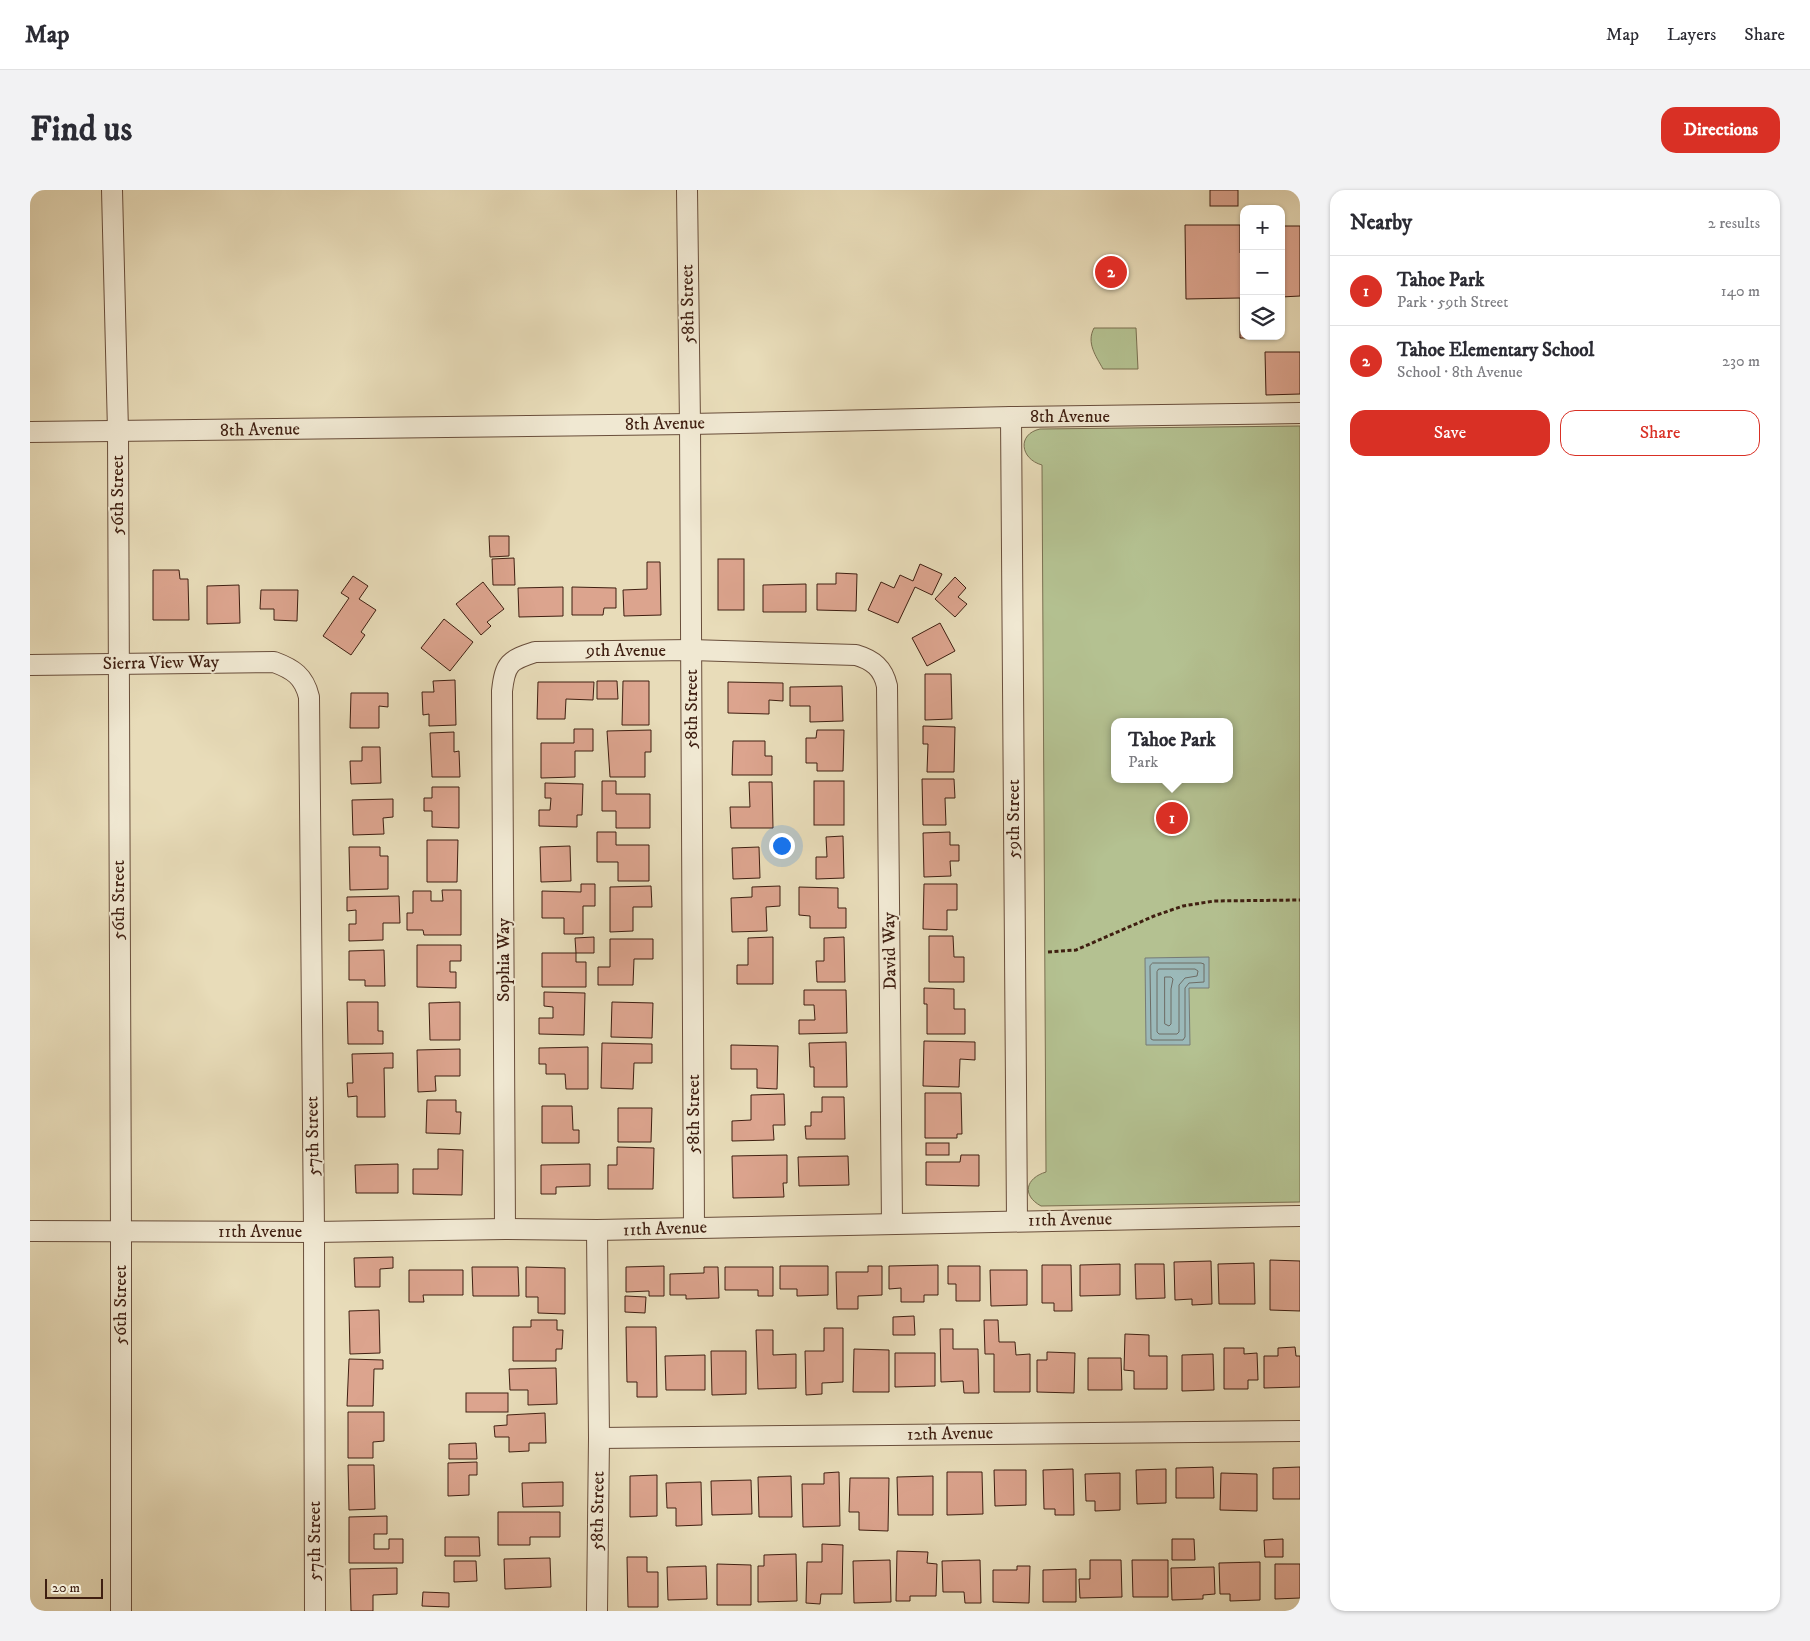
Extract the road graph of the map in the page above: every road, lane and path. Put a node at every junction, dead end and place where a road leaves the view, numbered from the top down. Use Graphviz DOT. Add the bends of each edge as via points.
graph roads {
  1 [pos="112,190"];
  2 [pos="687,190"];
  3 [pos="1300,413"];
  4 [pos="1011,417"];
  5 [pos="690,424"];
  6 [pos="118,431"];
  7 [pos="30,432"];
  8 [pos="691,650"];
  9 [pos="118,664"];
  10 [pos="30,665"];
  11 [pos="290,668"];
  12 [pos="885,678"];
  13 [pos="502,691"];
  14 [pos="1300,900"];
  15 [pos="1048,952"];
  16 [pos="1300,1216"];
  17 [pos="1017,1221"];
  18 [pos="892,1224"];
  19 [pos="694,1228"];
  20 [pos="505,1229"];
  21 [pos="598,1230"];
  22 [pos="30,1232"];
  23 [pos="122,1232"];
  24 [pos="314,1232"];
  25 [pos="1300,1431"];
  26 [pos="599,1438"];
  27 [pos="121,1611"];
  28 [pos="315,1611"];
  29 [pos="597,1611"];
  1 -- 6 [label="street, 56th Street"];
  2 -- 5 [label="street, 58th Street"];
  3 -- 4 [label="street, 8th Avenue"];
  4 -- 5 [label="street, 8th Avenue"];
  4 -- 17 [label="street, 59th Street"];
  5 -- 6 [label="street, 8th Avenue"];
  5 -- 8 [label="street, 58th Street"];
  6 -- 7 [label="street, 8th Avenue"];
  6 -- 9 [label="street, 56th Street"];
  8 -- 12 [label="street, 9th Avenue" via="856,655 869,659"];
  8 -- 13 [label="street, 9th Avenue" via="535,652 516,658 508,666"];
  8 -- 19 [label="street, 58th Street"];
  9 -- 10 [label="street, Sierra View Way"];
  9 -- 11 [label="street, Sierra View Way" via="274,662"];
  9 -- 23 [label="street, 56th Street"];
  11 -- 24 [label="street, 57th Street" via="300,676 308,697"];
  12 -- 18 [label="street, David Way"];
  13 -- 20 [label="street, Sophia Way"];
  14 -- 15 [label="path" via="1214,901 1182,906 1076,950"];
  16 -- 17 [label="street, 11th Avenue"];
  17 -- 18 [label="street, 11th Avenue"];
  18 -- 19 [label="street, 11th Avenue"];
  19 -- 21 [label="street, 11th Avenue"];
  20 -- 21 [label="street, 11th Avenue"];
  20 -- 24 [label="street, 11th Avenue"];
  21 -- 26 [label="street, 58th Street"];
  22 -- 23 [label="street, 11th Avenue"];
  23 -- 24 [label="street, 11th Avenue"];
  23 -- 27 [label="street, 56th Street"];
  24 -- 28 [label="street, 57th Street"];
  25 -- 26 [label="street, 12th Avenue"];
  26 -- 29 [label="street, 58th Street"];
}
